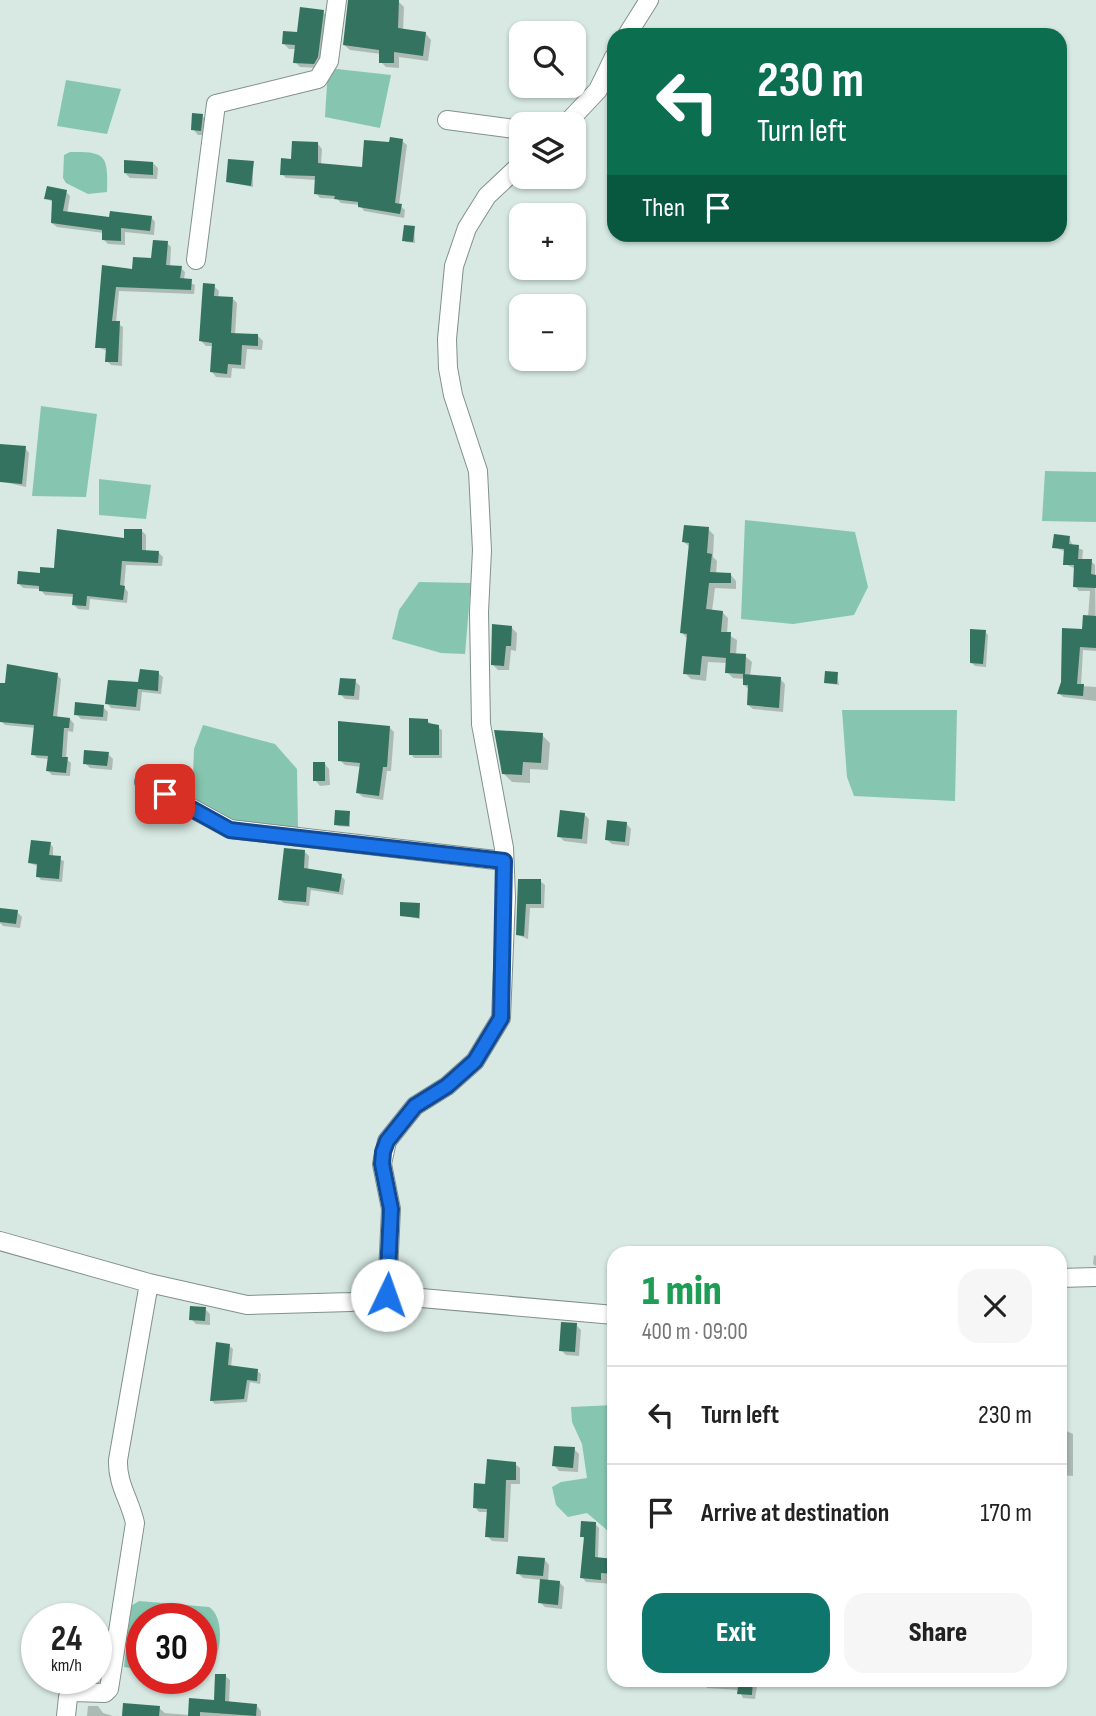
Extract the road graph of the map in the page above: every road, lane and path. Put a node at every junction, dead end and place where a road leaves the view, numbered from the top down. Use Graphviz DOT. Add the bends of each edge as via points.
graph roads {
  1 [pos="337,0"];
  2 [pos="649,0"];
  3 [pos="631,28"];
  4 [pos="607,71"];
  5 [pos="577,112"];
  6 [pos="447,120"];
  7 [pos="509,128"];
  8 [pos="509,175"];
  9 [pos="196,260"];
  10 [pos="144,782"];
  11 [pos="504,861"];
  12 [pos="0,1241"];
  13 [pos="1096,1277"];
  14 [pos="1067,1278"];
  15 [pos="149,1283"];
  16 [pos="387,1295"];
  17 [pos="607,1314"];
  18 [pos="66,1716"];
  1 -- 9 [label="street" via="329,61 318,79 216,103"];
  2 -- 3 [label="street"];
  4 -- 5 [label="street" via="598,90"];
  6 -- 7 [label="street"];
  8 -- 11 [label="street" via="487,196 467,228 454,266 447,339 453,395 478,471 481,724"];
  10 -- 11 [label="street" via="230,830"];
  11 -- 16 [label="street" via="501,1018 475,1061 415,1106 383,1152 391,1209"];
  12 -- 15 [label="street"];
  13 -- 14 [label="street"];
  15 -- 16 [label="street" via="247,1306 351,1302"];
  15 -- 18 [label="street" via="118,1460 120,1484 135,1523 109,1689 105,1693 73,1692"];
  16 -- 17 [label="street"];
}
